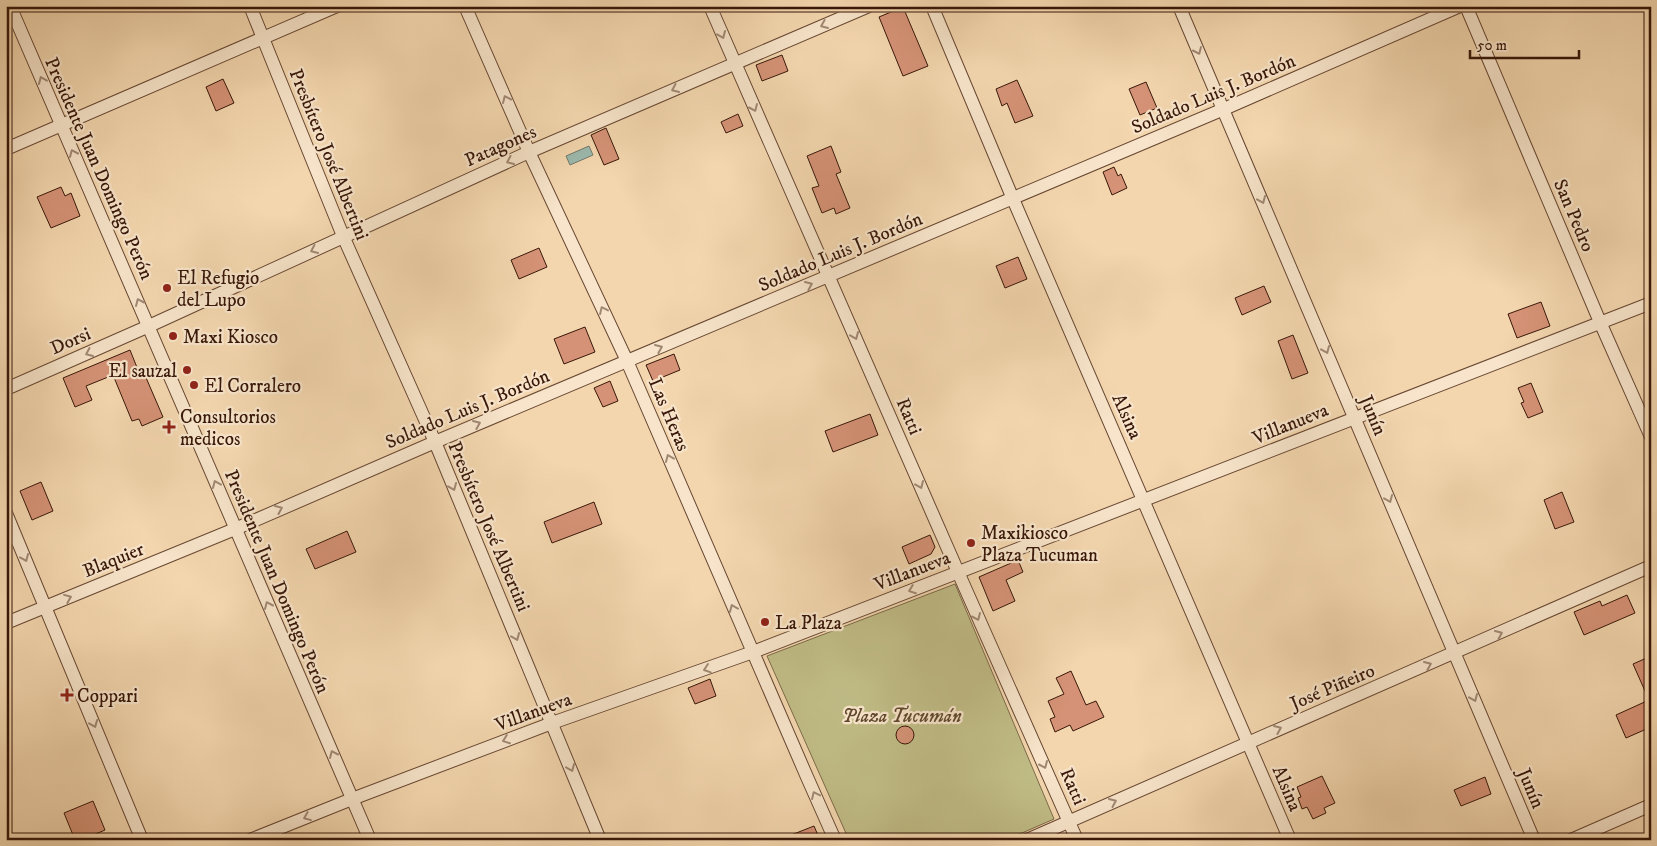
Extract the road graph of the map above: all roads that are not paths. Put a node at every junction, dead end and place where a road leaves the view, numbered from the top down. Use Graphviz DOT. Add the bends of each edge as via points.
graph roads {
  1 [pos="10,6"];
  2 [pos="250,6"];
  3 [pos="337,6"];
  4 [pos="465,6"];
  5 [pos="710,6"];
  6 [pos="869,6"];
  7 [pos="932,6"];
  8 [pos="1178,6"];
  9 [pos="1460,6"];
  10 [pos="1466,6"];
  11 [pos="263,37"];
  12 [pos="734,63"];
  13 [pos="1224,109"];
  14 [pos="61,125"];
  15 [pos="6,149"];
  16 [pos="530,152"];
  17 [pos="1013,199"];
  18 [pos="344,236"];
  19 [pos="829,276"];
  20 [pos="1651,303"];
  21 [pos="1600,322"];
  22 [pos="149,326"];
  23 [pos="627,361"];
  24 [pos="6,389"];
  25 [pos="1355,417"];
  26 [pos="1651,437"];
  27 [pos="434,442"];
  28 [pos="1145,501"];
  29 [pos="6,513"];
  30 [pos="235,529"];
  31 [pos="1651,566"];
  32 [pos="958,572"];
  33 [pos="46,607"];
  34 [pos="6,623"];
  35 [pos="753,652"];
  36 [pos="1454,653"];
  37 [pos="552,723"];
  38 [pos="1249,742"];
  39 [pos="352,798"];
  40 [pos="1651,805"];
  41 [pos="1069,821"];
  42 [pos="142,840"];
  43 [pos="250,840"];
  44 [pos="370,840"];
  45 [pos="600,840"];
  46 [pos="836,840"];
  47 [pos="1027,840"];
  48 [pos="1077,840"];
  49 [pos="1290,840"];
  50 [pos="1534,840"];
  51 [pos="1571,840"];
  14 -- 1 [label="street, Presidente Juan Domingo Perón, one-way"];
  2 -- 11 [label="street, Presbítero José Albertini"];
  3 -- 11 [label="street"];
  16 -- 4 [label="street, Las Heras, one-way"];
  5 -- 12 [label="street, Ratti, one-way"];
  6 -- 12 [label="street, Patagones, one-way"];
  7 -- 17 [label="street, Alsina"];
  8 -- 13 [label="street, Junín, one-way"];
  9 -- 13 [label="street, Soldado Luis J. Bordón"];
  10 -- 21 [label="street, San Pedro"];
  11 -- 14 [label="street"];
  11 -- 18 [label="street, Presbítero José Albertini"];
  12 -- 16 [label="street, Patagones, one-way"];
  12 -- 19 [label="street, Ratti, one-way"];
  13 -- 17 [label="street, Soldado Luis J. Bordón"];
  13 -- 25 [label="street, Junín, one-way"];
  14 -- 15 [label="street"];
  22 -- 14 [label="street, Presidente Juan Domingo Perón, one-way"];
  16 -- 18 [label="street, Patagones, one-way"];
  23 -- 16 [label="street, Las Heras, one-way"];
  17 -- 19 [label="street, Soldado Luis J. Bordón"];
  17 -- 28 [label="street, Alsina"];
  18 -- 22 [label="street, Patagones, one-way"];
  18 -- 27 [label="street, Presbítero José Albertini"];
  23 -- 19 [label="street, Soldado Luis J. Bordón, one-way"];
  19 -- 32 [label="street, Ratti, one-way"];
  20 -- 21 [label="street, Villanueva"];
  21 -- 25 [label="street, Villanueva"];
  21 -- 26 [label="street, San Pedro"];
  22 -- 24 [label="street, Dorsi, one-way"];
  30 -- 22 [label="street, Presidente Juan Domingo Perón, one-way"];
  27 -- 23 [label="street, Soldado Luis J. Bordón, one-way"];
  35 -- 23 [label="street, Las Heras, one-way"];
  25 -- 28 [label="street, Villanueva"];
  25 -- 36 [label="street, Junín, one-way"];
  30 -- 27 [label="street, Soldado Luis J. Bordón, one-way"];
  27 -- 37 [label="street, Presbítero José Albertini, one-way"];
  28 -- 32 [label="street, Villanueva"];
  28 -- 38 [label="street, Alsina"];
  29 -- 33 [label="street, one-way"];
  33 -- 30 [label="street, Blaquier, one-way"];
  39 -- 30 [label="street, Presidente Juan Domingo Perón, one-way"];
  36 -- 31 [label="street, José Piñeiro, one-way"];
  32 -- 35 [label="street, Villanueva, one-way"];
  32 -- 41 [label="street, Ratti, one-way"];
  33 -- 34 [label="street, Blaquier"];
  33 -- 42 [label="street, one-way"];
  35 -- 37 [label="street, Villanueva, one-way"];
  46 -- 35 [label="street, Las Heras, one-way"];
  38 -- 36 [label="street, José Piñeiro, one-way"];
  36 -- 50 [label="street, Junín, one-way"];
  37 -- 39 [label="street, Villanueva, one-way"];
  37 -- 45 [label="street, Presbítero José Albertini, one-way"];
  41 -- 38 [label="street, José Piñeiro, one-way"];
  38 -- 49 [label="street, Alsina"];
  39 -- 43 [label="street, Villanueva, one-way"];
  39 -- 44 [label="street, Presidente Juan Domingo Perón"];
  40 -- 51 [label="street"];
  41 -- 47 [label="street, José Piñeiro"];
  41 -- 48 [label="street, Ratti"];
}
